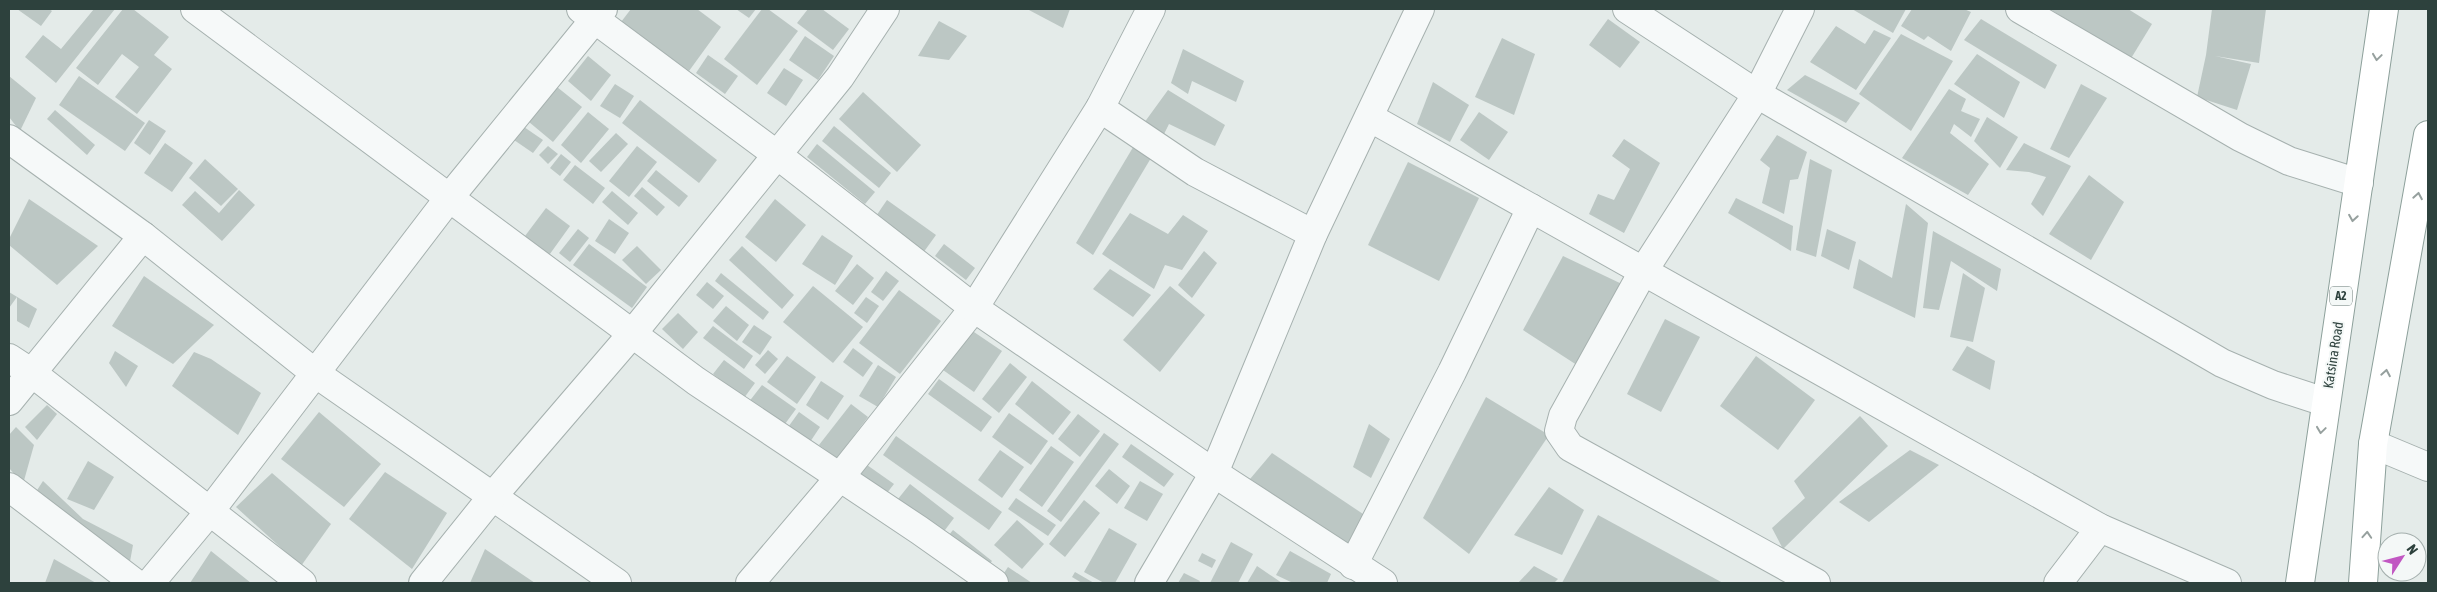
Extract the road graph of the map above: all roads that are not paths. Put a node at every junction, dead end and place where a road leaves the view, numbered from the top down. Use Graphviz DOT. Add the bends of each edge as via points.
graph roads {
  1 [pos="194,9"];
  2 [pos="885,9"];
  3 [pos="1151,9"];
  4 [pos="1420,9"];
  5 [pos="1628,9"];
  6 [pos="1800,9"];
  7 [pos="2020,9"];
  8 [pos="2384,9"];
  9 [pos="593,12"];
  10 [pos="1756,94"];
  11 [pos="1100,108"];
  12 [pos="1369,117"];
  13 [pos="2428,135"];
  14 [pos="9,139"];
  15 [pos="776,154"];
  16 [pos="2358,183"];
  17 [pos="449,198"];
  18 [pos="1531,208"];
  19 [pos="2421,227"];
  20 [pos="1313,234"];
  21 [pos="143,236"];
  22 [pos="1644,270"];
  23 [pos="974,308"];
  24 [pos="632,334"];
  25 [pos="9,358"];
  26 [pos="32,373"];
  27 [pos="315,373"];
  28 [pos="9,401"];
  29 [pos="2325,402"];
  30 [pos="2373,444"];
  31 [pos="2428,466"];
  32 [pos="1214,473"];
  33 [pos="840,477"];
  34 [pos="9,487"];
  35 [pos="492,497"];
  36 [pos="210,511"];
  37 [pos="2100,528"];
  38 [pos="1353,566"];
  39 [pos="135,583"];
  40 [pos="150,583"];
  41 [pos="302,583"];
  42 [pos="423,583"];
  43 [pos="617,583"];
  44 [pos="750,583"];
  45 [pos="994,583"];
  46 [pos="1149,583"];
  47 [pos="1383,583"];
  48 [pos="1816,583"];
  49 [pos="2058,583"];
  50 [pos="2227,583"];
  51 [pos="2300,583"];
  52 [pos="2364,583"];
  1 -- 17 [label="street"];
  2 -- 15 [label="street" via="840,77"];
  3 -- 11 [label="street"];
  4 -- 12 [label="street"];
  5 -- 10 [label="street"];
  6 -- 10 [label="street"];
  7 -- 16 [label="street" via="2240,137 2290,161"];
  8 -- 16 [label="highway, Katsina Road / A2, one-way"];
  9 -- 15 [label="street"];
  9 -- 17 [label="street"];
  10 -- 22 [label="street"];
  10 -- 29 [label="street" via="2222,363 2273,385"];
  11 -- 20 [label="street" via="1196,172"];
  11 -- 23 [label="street"];
  12 -- 18 [label="street"];
  12 -- 20 [label="street"];
  19 -- 13 [label="highway, one-way"];
  14 -- 21 [label="street"];
  15 -- 23 [label="street"];
  15 -- 24 [label="street"];
  16 -- 29 [label="highway, Katsina Road / A2, one-way"];
  17 -- 24 [label="street"];
  17 -- 27 [label="street"];
  18 -- 22 [label="street"];
  18 -- 38 [label="street"];
  30 -- 19 [label="highway, one-way"];
  20 -- 32 [label="street"];
  21 -- 26 [label="street"];
  21 -- 27 [label="street"];
  22 -- 37 [label="street"];
  22 -- 48 [label="street" via="1563,416 1559,431 1570,447"];
  23 -- 32 [label="street"];
  23 -- 33 [label="street"];
  24 -- 33 [label="street"];
  24 -- 35 [label="street"];
  25 -- 26 [label="street"];
  26 -- 28 [label="street"];
  26 -- 36 [label="street"];
  27 -- 35 [label="street"];
  27 -- 36 [label="street"];
  29 -- 51 [label="highway, Katsina Road / A2, one-way"];
  30 -- 31 [label="street"];
  52 -- 30 [label="highway, one-way"];
  32 -- 38 [label="street"];
  32 -- 46 [label="street"];
  33 -- 44 [label="street"];
  33 -- 45 [label="street"];
  34 -- 39 [label="street"];
  35 -- 42 [label="street"];
  35 -- 43 [label="street"];
  36 -- 40 [label="street"];
  36 -- 41 [label="street"];
  37 -- 49 [label="street"];
  37 -- 50 [label="street"];
  38 -- 47 [label="street"];
}
